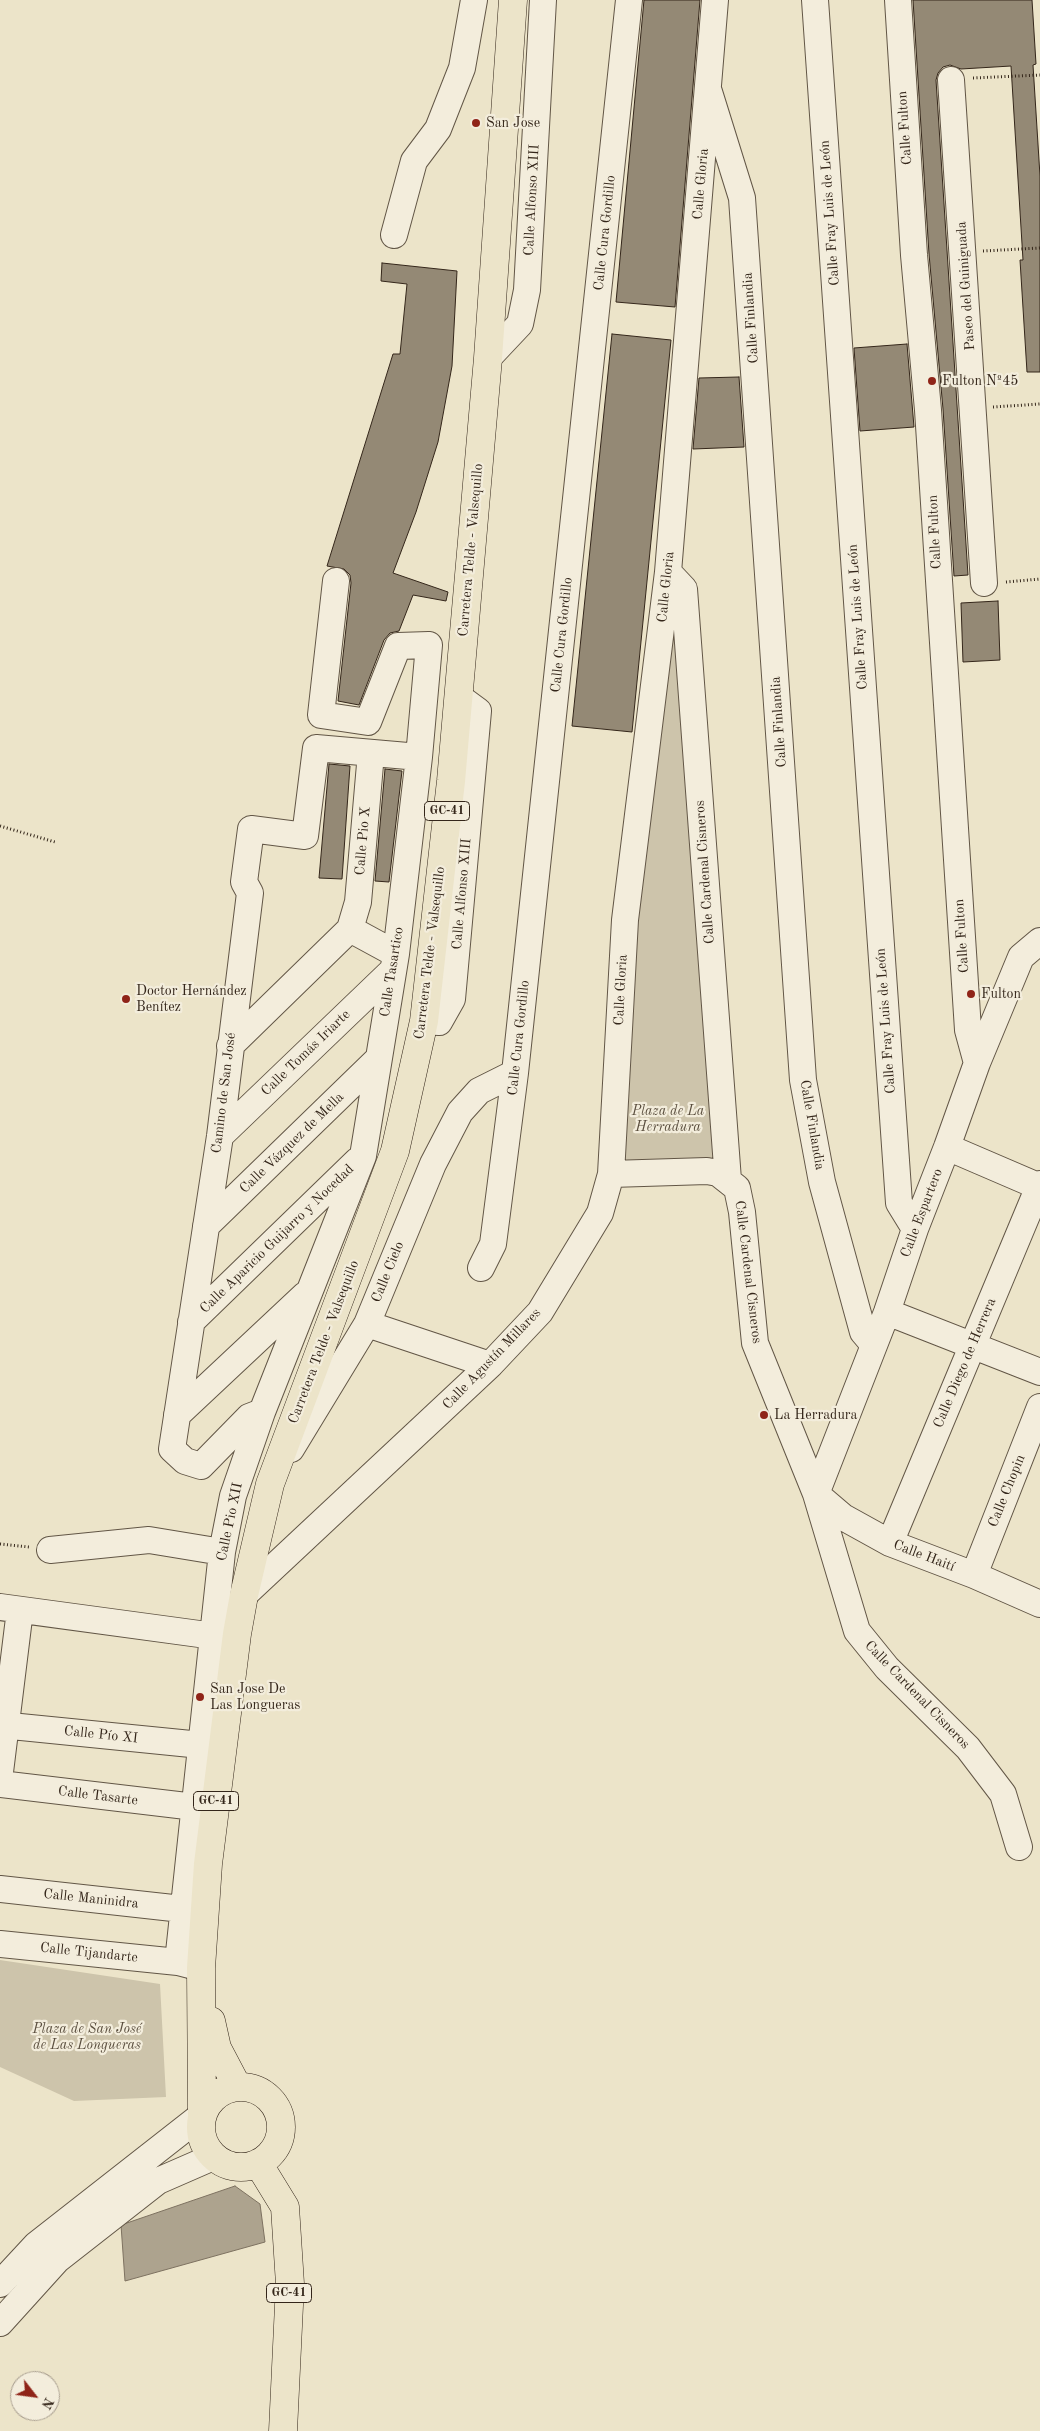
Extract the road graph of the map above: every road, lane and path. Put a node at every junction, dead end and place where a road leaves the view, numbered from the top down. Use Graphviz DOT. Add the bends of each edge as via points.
graph roads {
  1 [pos="474,0"];
  2 [pos="513,0"];
  3 [pos="543,0"];
  4 [pos="630,0"];
  5 [pos="715,0"];
  6 [pos="815,0"];
  7 [pos="898,0"];
  8 [pos="951,80"];
  9 [pos="709,92"];
  10 [pos="394,235"];
  11 [pos="488,358"];
  12 [pos="668,572"];
  13 [pos="336,582"];
  14 [pos="984,583"];
  15 [pos="371,753"];
  16 [pos="419,757"];
  17 [pos="0,826"];
  18 [pos="55,842"];
  19 [pos="350,928"];
  20 [pos="1040,940"];
  21 [pos="394,962"];
  22 [pos="230,1046"];
  23 [pos="378,1059"];
  24 [pos="977,1063"];
  25 [pos="515,1074"];
  26 [pos="220,1136"];
  27 [pos="947,1147"];
  28 [pos="363,1156"];
  29 [pos="611,1174"];
  30 [pos="728,1180"];
  31 [pos="1040,1186"];
  32 [pos="206,1226"];
  33 [pos="914,1229"];
  34 [pos="481,1268"];
  35 [pos="311,1289"];
  36 [pos="887,1312"];
  37 [pos="191,1322"];
  38 [pos="367,1324"];
  39 [pos="874,1346"];
  40 [pos="971,1346"];
  41 [pos="490,1365"];
  42 [pos="1040,1372"];
  43 [pos="1040,1407"];
  44 [pos="262,1412"];
  45 [pos="177,1415"];
  46 [pos="270,1484"];
  47 [pos="816,1494"];
  48 [pos="890,1543"];
  49 [pos="0,1544"];
  50 [pos="50,1550"];
  51 [pos="222,1552"];
  52 [pos="974,1575"];
  53 [pos="244,1595"];
  54 [pos="1040,1604"];
  55 [pos="10,1608"];
  56 [pos="226,1635"];
  57 [pos="3,1725"];
  58 [pos="201,1745"];
  59 [pos="0,1772"];
  60 [pos="0,1784"];
  61 [pos="195,1807"];
  62 [pos="1019,1847"];
  63 [pos="0,1889"];
  64 [pos="182,1909"];
  65 [pos="0,1944"];
  66 [pos="189,1965"];
  67 [pos="237,2086"];
  68 [pos="202,2115"];
  69 [pos="213,2157"];
  70 [pos="258,2163"];
  71 [pos="0,2284"];
  72 [pos="0,2323"];
  73 [pos="283,2431"];
  1 -- 10 [label="street" via="462,68 438,129 414,161"];
  2 -- 11 [label="main road, Carretera Telde - Valsequillo / GC-41"];
  3 -- 11 [label="street, Calle Alfonso XIII" via="527,290 520,324"];
  4 -- 25 [label="street, Calle Cura Gordillo"];
  5 -- 9 [label="street, Calle Gloria"];
  6 -- 33 [label="street, Calle Fray Luis de León" via="898,1203"];
  7 -- 24 [label="street, Calle Fulton" via="968,1030"];
  8 -- 14 [label="street, Paseo del Guiniguada"];
  9 -- 12 [label="street, Calle Gloria"];
  9 -- 39 [label="street, Calle Finlandia" via="742,198 803,1080 825,1192 863,1332"];
  11 -- 46 [label="main road, Carretera Telde - Valsequillo / GC-41" via="458,697 424,1021 395,1151"];
  12 -- 29 [label="street, Calle Gloria" via="625,920"];
  12 -- 30 [label="street, Calle Cardenal Cisneros" via="684,589"];
  13 -- 16 [label="street, Calle Tasartico" via="321,715 368,722 398,646 429,645"];
  15 -- 16 [label="street, Camino de San José"];
  15 -- 19 [label="street, Calle Pio X" via="358,902"];
  15 -- 22 [label="street, Camino de San José" via="316,748 305,836 252,829 244,882 250,893"];
  16 -- 21 [label="street, Calle Tasartico"];
  17 -- 18 [label="path"];
  19 -- 21 [label="street"];
  19 -- 22 [label="street"];
  20 -- 24 [label="street, Calle Espartero" via="1021,957"];
  21 -- 23 [label="street, Calle Tasartico"];
  21 -- 26 [label="street, Calle Tomás Iriarte"];
  22 -- 26 [label="street, Camino de San José"];
  23 -- 28 [label="street, Calle Tasartico"];
  23 -- 32 [label="street, Calle Vázquez de Mella"];
  24 -- 27 [label="street, Calle Espartero"];
  25 -- 34 [label="street, Calle Cura Gordillo" via="493,1244"];
  25 -- 38 [label="street, Calle Cielo" via="479,1091 460,1112 433,1164"];
  26 -- 32 [label="street, Camino de San José"];
  27 -- 31 [label="street"];
  27 -- 33 [label="street, Calle Espartero"];
  28 -- 35 [label="street, Calle Tasartico"];
  28 -- 37 [label="street, Calle Aparicio Guijarro y Nocedad"];
  29 -- 30 [label="street" via="707,1172 718,1173"];
  29 -- 41 [label="street, Calle Agustín Millares" via="600,1213 540,1312"];
  30 -- 47 [label="street, Calle Cardenal Cisneros" via="737,1188 742,1212 755,1343"];
  31 -- 40 [label="street, Calle Diego de Herrera"];
  32 -- 37 [label="street, Camino de San José"];
  33 -- 36 [label="street, Calle Espartero"];
  35 -- 44 [label="street, Calle Pio XII"];
  35 -- 45 [label="street"];
  36 -- 39 [label="street, Calle Espartero"];
  36 -- 40 [label="street"];
  37 -- 45 [label="street, Camino de San José"];
  38 -- 41 [label="street"];
  38 -- 46 [label="street, Calle Cielo"];
  39 -- 47 [label="street, Calle Espartero"];
  40 -- 42 [label="street"];
  40 -- 48 [label="street, Calle Diego de Herrera"];
  41 -- 53 [label="street, Calle Agustín Millares"];
  43 -- 52 [label="street, Calle Chopin"];
  44 -- 45 [label="street, Camino de San José" via="248,1417 200,1466 185,1461 172,1449"];
  44 -- 51 [label="street, Calle Pio XII" via="233,1496"];
  46 -- 53 [label="main road, Carretera Telde - Valsequillo / GC-41"];
  47 -- 48 [label="street, Calle Haití" via="843,1517"];
  47 -- 62 [label="street, Calle Cardenal Cisneros" via="857,1631 887,1668 968,1748 1003,1794"];
  48 -- 52 [label="street, Calle Haití"];
  49 -- 50 [label="path"];
  50 -- 51 [label="street" via="149,1540"];
  51 -- 56 [label="street, Calle Pio XII"];
  52 -- 54 [label="street, Calle Haití"];
  53 -- 56 [label="main road, Carretera Telde - Valsequillo / GC-41"];
  55 -- 56 [label="street"];
  55 -- 57 [label="street"];
  56 -- 58 [label="street, Calle Pio XII"];
  56 -- 66 [label="main road, Carretera Telde - Valsequillo / GC-41" via="208,1864"];
  57 -- 58 [label="street, Calle Pío XI"];
  57 -- 59 [label="street"];
  58 -- 61 [label="street, Calle Pio XII"];
  60 -- 61 [label="street, Calle Tasarte"];
  61 -- 64 [label="street, Calle Pio XII"];
  63 -- 64 [label="street, Calle Maninidra"];
  64 -- 66 [label="street, Calle Pio XII"];
  65 -- 66 [label="street, Calle Tijandarte"];
  66 -- 67 [label="main road, Carretera Telde - Valsequillo / GC-41" via="217,2048"];
  66 -- 68 [label="main road, Carretera Telde - Valsequillo / GC-41"];
  67 -- 68 [label="main road" via="219,2092 208,2102"];
  67 -- 70 [label="main road" via="264,2093 279,2113 278,2141 270,2155"];
  68 -- 69 [label="main road, GC-41" via="200,2132"];
  68 -- 71 [label="street" via="36,2245"];
  69 -- 70 [label="main road" via="231,2166 245,2167"];
  69 -- 72 [label="street" via="158,2181 64,2254"];
  70 -- 73 [label="main road, GC-41" via="285,2208 290,2284"];
}
